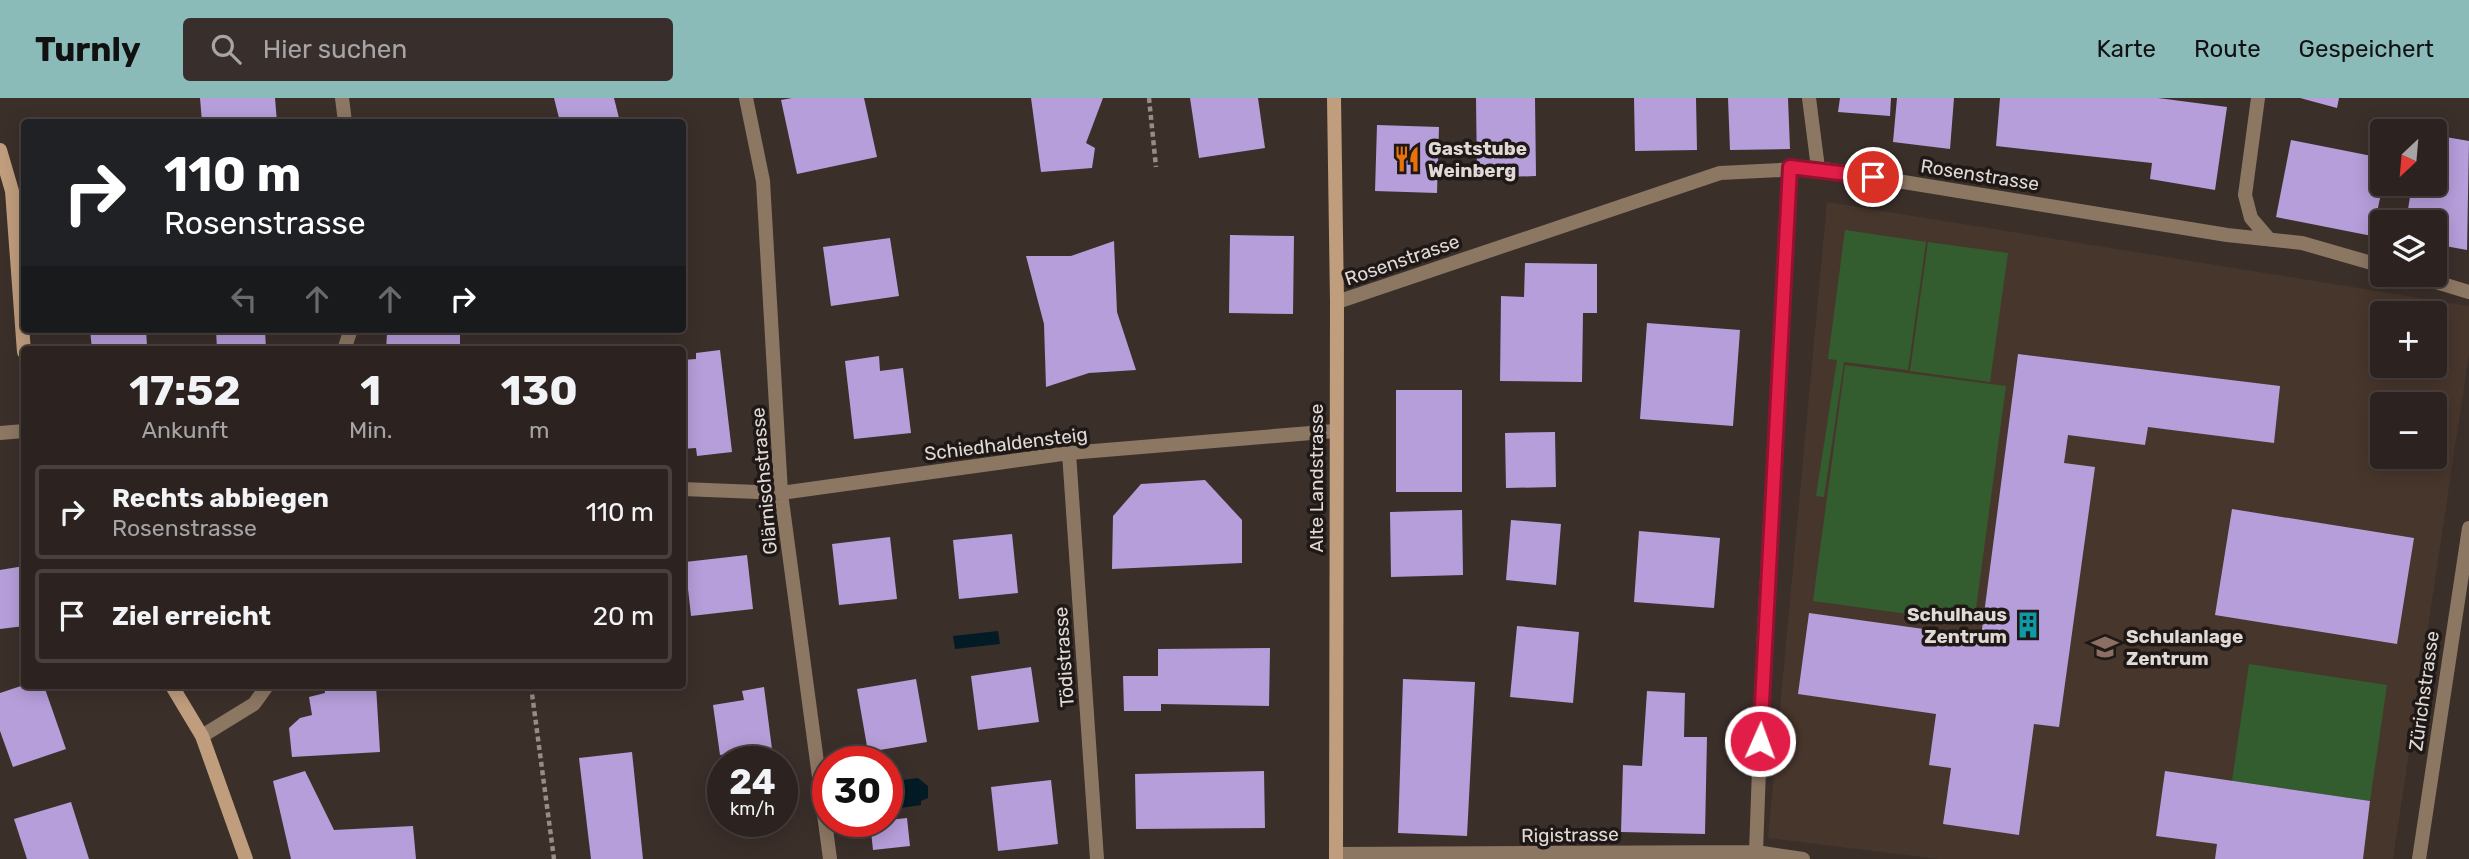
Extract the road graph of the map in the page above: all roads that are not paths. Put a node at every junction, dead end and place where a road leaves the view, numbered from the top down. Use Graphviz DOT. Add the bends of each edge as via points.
graph roads {
  1 [pos="342,98"];
  2 [pos="746,98"];
  3 [pos="1334,98"];
  4 [pos="1809,98"];
  5 [pos="2258,98"];
  6 [pos="345,119"];
  7 [pos="0,150"];
  8 [pos="1790,167"];
  9 [pos="1818,168"];
  10 [pos="2269,239"];
  11 [pos="2370,263"];
  12 [pos="2447,285"];
  13 [pos="2469,292"];
  14 [pos="1337,302"];
  15 [pos="21,312"];
  16 [pos="21,430"];
  17 [pos="1335,431"];
  18 [pos="0,433"];
  19 [pos="1069,453"];
  20 [pos="686,489"];
  21 [pos="782,493"];
  22 [pos="2469,528"];
  23 [pos="174,689"];
  24 [pos="265,689"];
  25 [pos="202,736"];
  26 [pos="1756,852"];
  27 [pos="1336,857"];
  28 [pos="246,859"];
  29 [pos="830,859"];
  30 [pos="1097,859"];
  31 [pos="1803,859"];
  32 [pos="2419,859"];
  1 -- 6 [label="street"];
  2 -- 21 [label="street, Glärnischstrasse" via="763,181"];
  3 -- 14 [label="main road, Alte Landstrasse"];
  4 -- 9 [label="street"];
  5 -- 10 [label="street" via="2245,195 2251,218"];
  7 -- 15 [label="main road" via="12,191"];
  8 -- 9 [label="street, Rosenstrasse"];
  8 -- 14 [label="street, Rosenstrasse" via="1720,173"];
  8 -- 26 [label="street"];
  9 -- 10 [label="street, Rosenstrasse"];
  10 -- 11 [label="street, Rosenstrasse" via="2302,243"];
  12 -- 13 [label="street"];
  14 -- 17 [label="main road, Alte Landstrasse"];
  16 -- 18 [label="street"];
  17 -- 19 [label="street, Schiedhaldensteig"];
  17 -- 27 [label="main road, Alte Landstrasse"];
  19 -- 21 [label="street, Schiedhaldensteig"];
  19 -- 30 [label="street, Tödistrasse"];
  20 -- 21 [label="street, Schiedhaldensteig"];
  21 -- 29 [label="street, Glärnischstrasse"];
  22 -- 32 [label="street, Zürichstrasse"];
  23 -- 25 [label="main road"];
  24 -- 25 [label="street" via="254,704"];
  25 -- 28 [label="main road"];
  26 -- 27 [label="street, Rigistrasse"];
  26 -- 31 [label="street, Rigistrasse"];
}
